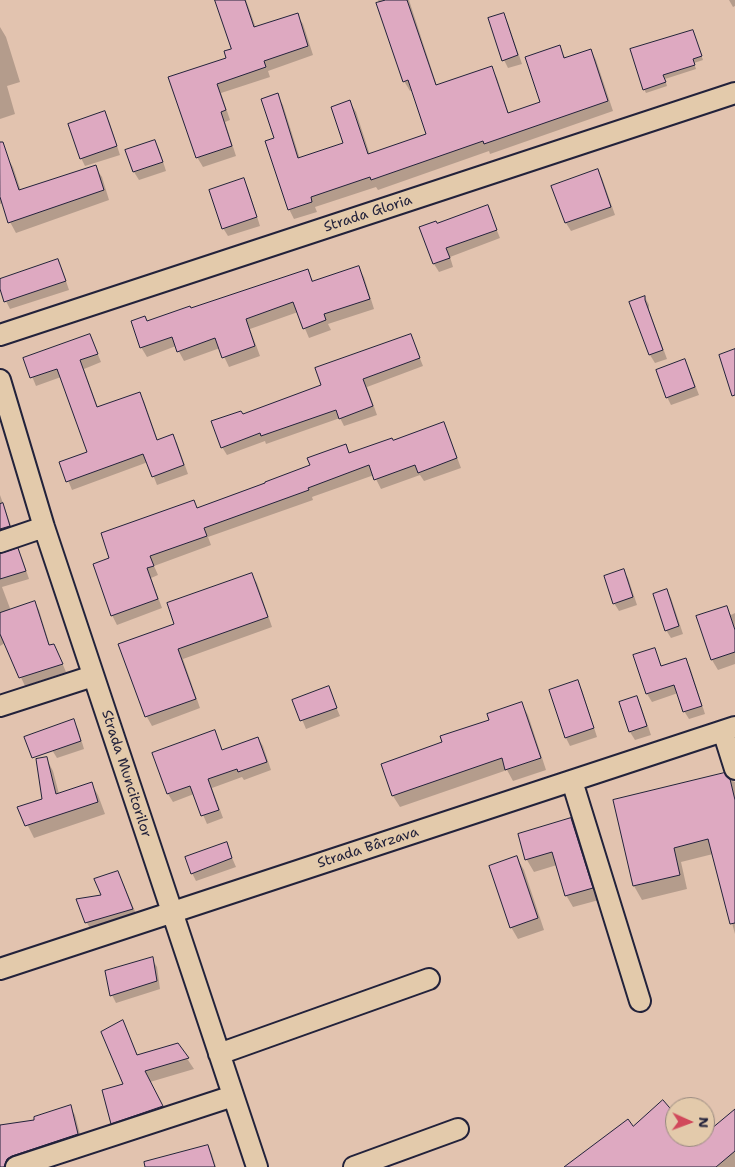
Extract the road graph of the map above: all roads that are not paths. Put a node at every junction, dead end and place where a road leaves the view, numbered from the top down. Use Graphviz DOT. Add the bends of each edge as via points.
graph roads {
  1 [pos="735,93"];
  2 [pos="0,335"];
  3 [pos="0,380"];
  4 [pos="44,527"];
  5 [pos="0,542"];
  6 [pos="93,676"];
  7 [pos="0,706"];
  8 [pos="729,729"];
  9 [pos="735,769"];
  10 [pos="572,781"];
  11 [pos="172,912"];
  12 [pos="0,969"];
  13 [pos="429,979"];
  14 [pos="640,1001"];
  15 [pos="219,1054"];
  16 [pos="232,1096"];
  17 [pos="458,1129"];
  18 [pos="16,1167"];
  19 [pos="257,1167"];
  20 [pos="354,1167"];
  1 -- 2 [label="street, Strada Gloria"];
  3 -- 4 [label="street, Strada Muncitorilor"];
  4 -- 5 [label="street"];
  4 -- 6 [label="street, Strada Muncitorilor"];
  6 -- 7 [label="street"];
  6 -- 11 [label="street, Strada Muncitorilor"];
  8 -- 9 [label="street"];
  8 -- 10 [label="street, Strada Bârzava"];
  10 -- 11 [label="street, Strada Bârzava"];
  10 -- 14 [label="street"];
  11 -- 12 [label="street, Strada Bârzava"];
  11 -- 15 [label="street, Strada Muncitorilor"];
  13 -- 15 [label="street"];
  15 -- 16 [label="street, Strada Muncitorilor"];
  16 -- 18 [label="street"];
  16 -- 19 [label="street, Strada Muncitorilor"];
  17 -- 20 [label="street"];
}
